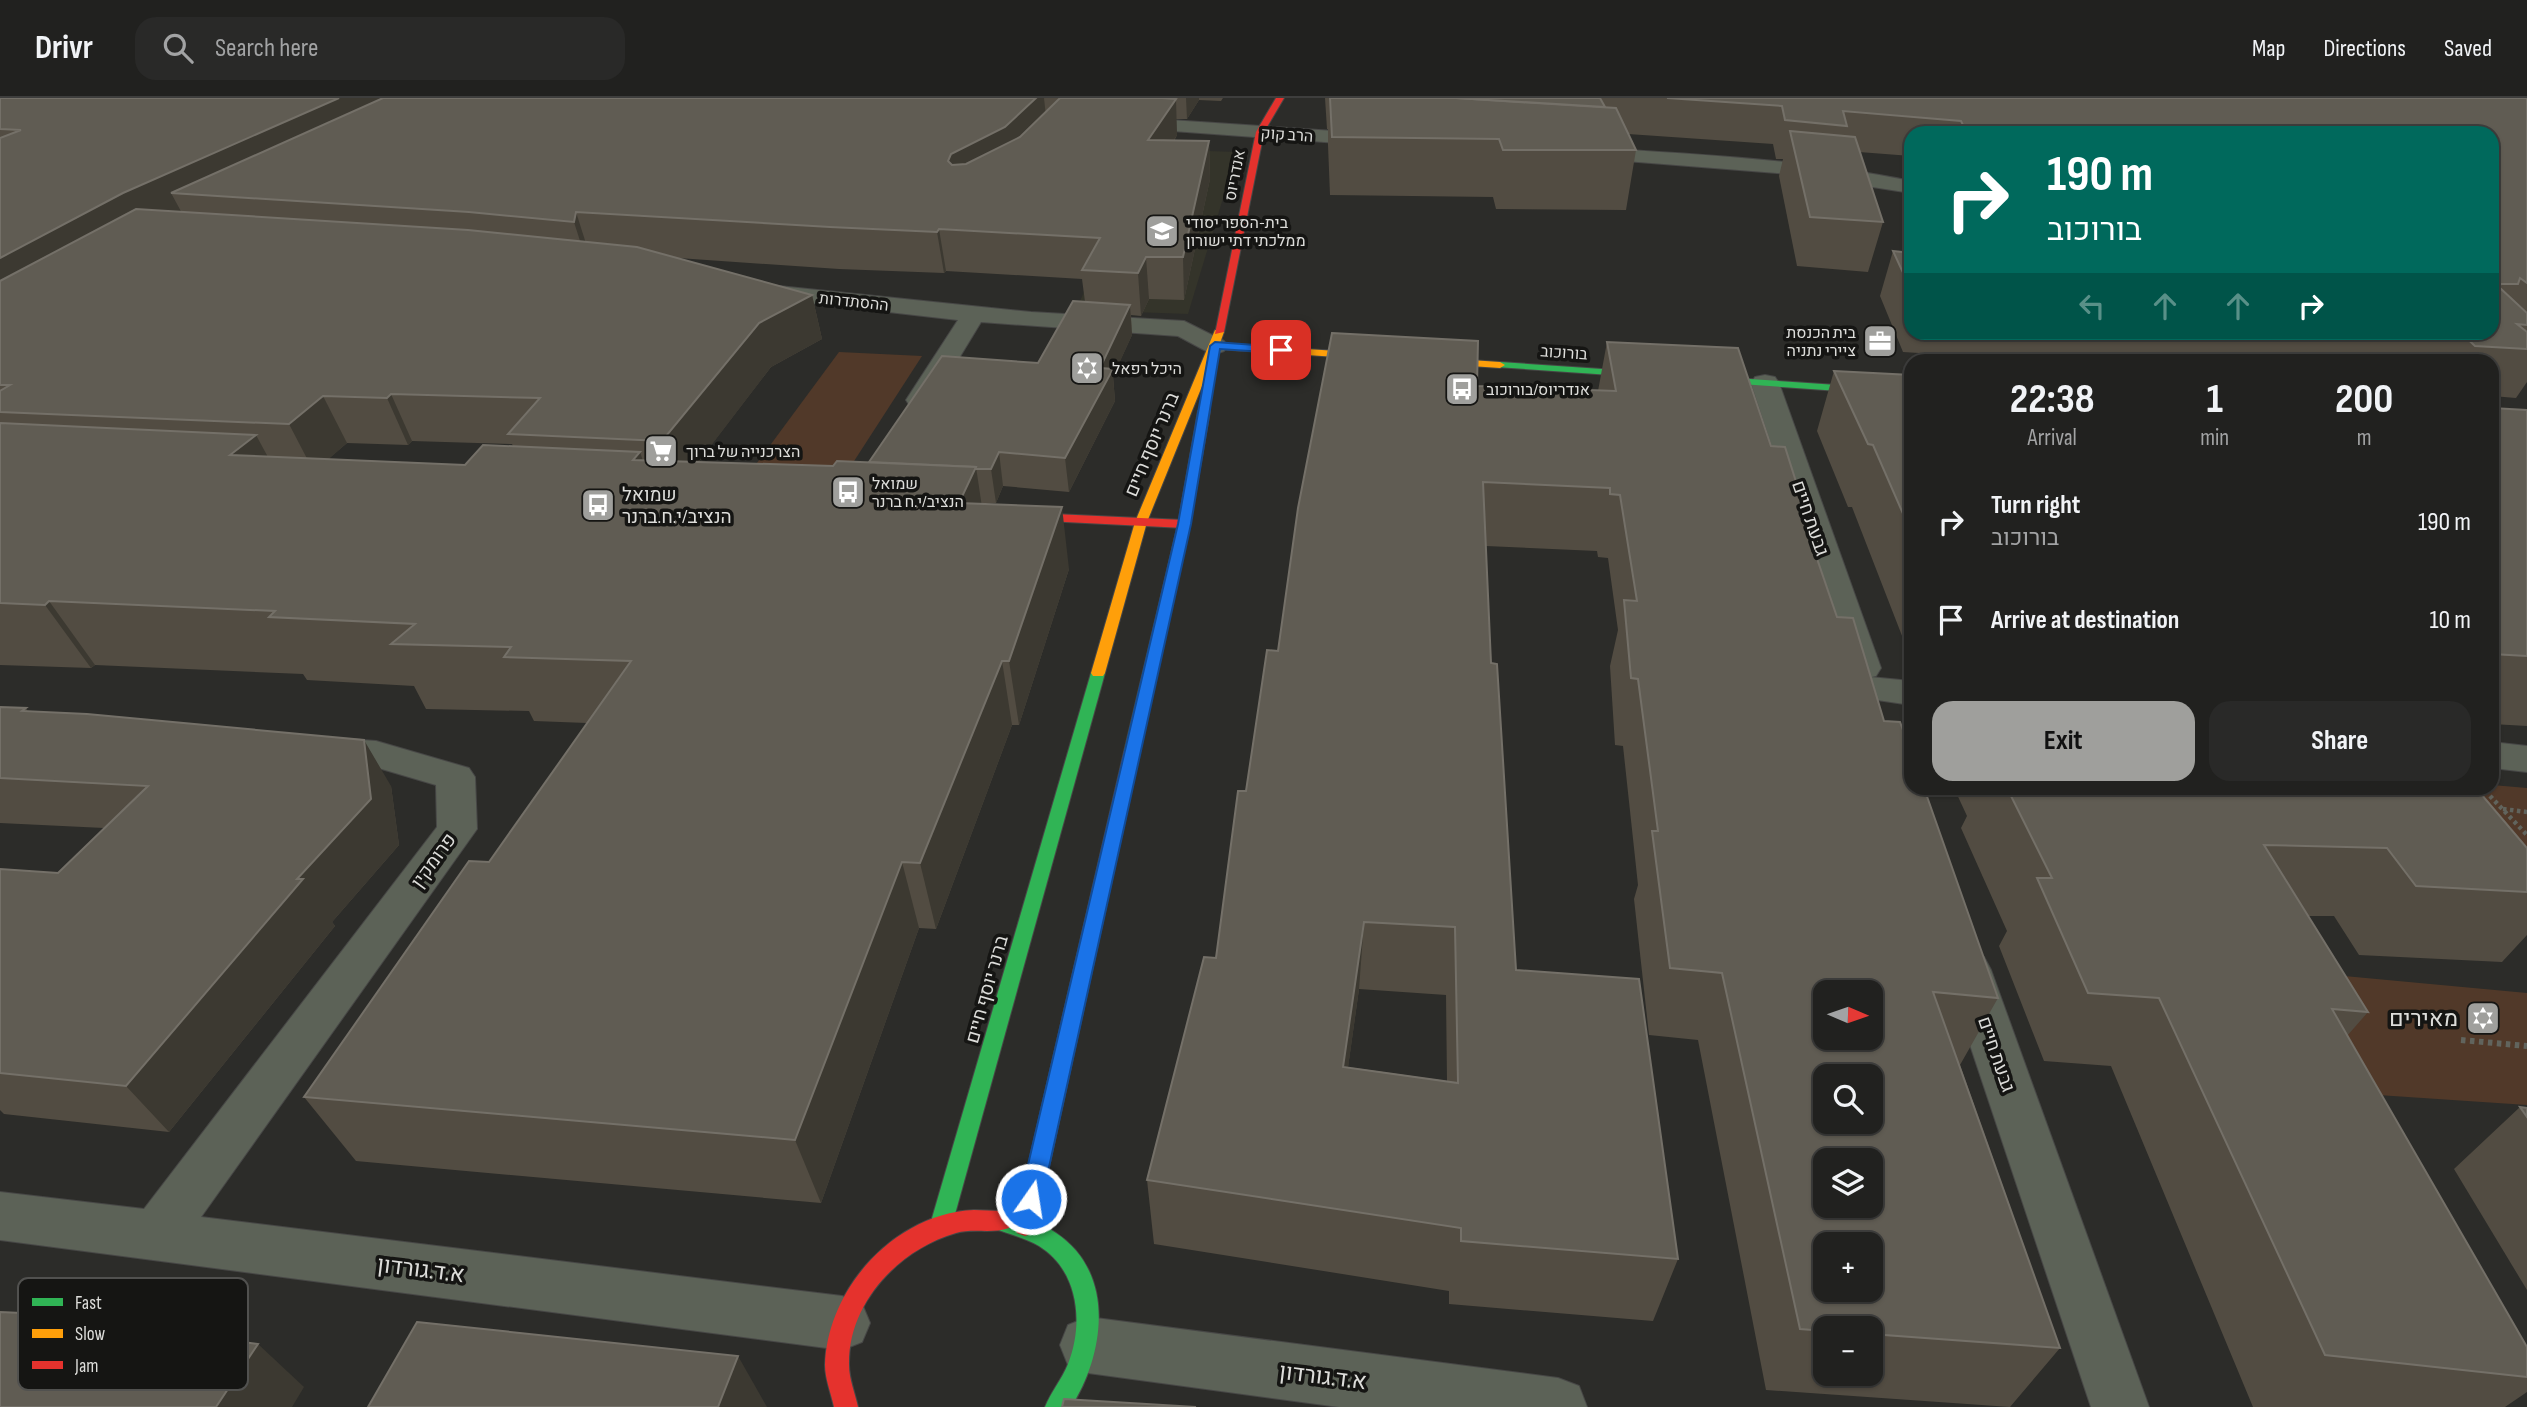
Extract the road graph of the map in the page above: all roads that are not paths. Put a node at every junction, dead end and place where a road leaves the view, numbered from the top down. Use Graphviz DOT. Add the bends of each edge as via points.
graph roads {
  1 [pos="1280,98"];
  2 [pos="1107,122"];
  3 [pos="1260,132"];
  4 [pos="1394,141"];
  5 [pos="1569,152"];
  6 [pos="1904,185"];
  7 [pos="742,289"];
  8 [pos="1225,313"];
  9 [pos="974,314"];
  10 [pos="1215,346"];
  11 [pos="1303,352"];
  12 [pos="1765,383"];
  13 [pos="1904,393"];
  14 [pos="909,417"];
  15 [pos="1003,515"];
  16 [pos="1141,522"];
  17 [pos="1184,524"];
  18 [pos="1870,689"];
  19 [pos="1904,692"];
  20 [pos="1883,728"];
  21 [pos="278,748"];
  22 [pos="2499,756"];
  23 [pos="2527,758"];
  24 [pos="1956,937"];
  25 [pos="0,1216"];
  26 [pos="941,1225"];
  27 [pos="1025,1226"];
  28 [pos="156,1236"];
  29 [pos="842,1322"];
  30 [pos="1088,1345"];
  31 [pos="846,1407"];
  32 [pos="1057,1407"];
  33 [pos="1558,1407"];
  34 [pos="2120,1407"];
  1 -- 3 [label="street, אנדריוס"];
  2 -- 3 [label="street, הרב קוק"];
  3 -- 4 [label="street, הרב קוק"];
  3 -- 8 [label="street, אנדריוס"];
  5 -- 6 [label="street" via="1802,169"];
  7 -- 9 [label="street, ההסתדרות"];
  8 -- 10 [label="street, אנדריוס"];
  8 -- 11 [label="street" via="1247,330"];
  9 -- 10 [label="street, ההסתדרות" via="1184,329"];
  9 -- 14 [label="street"];
  10 -- 11 [label="street, בורוכוב"];
  10 -- 16 [label="street, ברנר יוסף חיים"];
  10 -- 17 [label="street, ברנר יוסף חיים"];
  11 -- 12 [label="street, בורוכוב"];
  12 -- 13 [label="street, בורוכוב"];
  12 -- 18 [label="street, גבעת חיים"];
  15 -- 16 [label="street"];
  16 -- 17 [label="street"];
  16 -- 26 [label="street, ברנר יוסף חיים"];
  17 -- 27 [label="street, ברנר יוסף חיים"];
  18 -- 19 [label="street"];
  18 -- 20 [label="street, גבעת חיים"];
  21 -- 28 [label="street, פרומקין" via="376,754 455,777 457,829"];
  22 -- 23 [label="street"];
  24 -- 34 [label="street, גבעת חיים"];
  25 -- 28 [label="street, א.ד.גורדון"];
  26 -- 27 [label="street" via="970,1219"];
  26 -- 29 [label="street" via="881,1262 858,1290"];
  27 -- 30 [label="street" via="1055,1244 1077,1271 1088,1306"];
  28 -- 29 [label="street, א.ד.גורדון"];
  29 -- 31 [label="street" via="836,1355 838,1389"];
  30 -- 32 [label="street" via="1072,1389"];
  30 -- 33 [label="street, א.ד.גורדון"];
}
